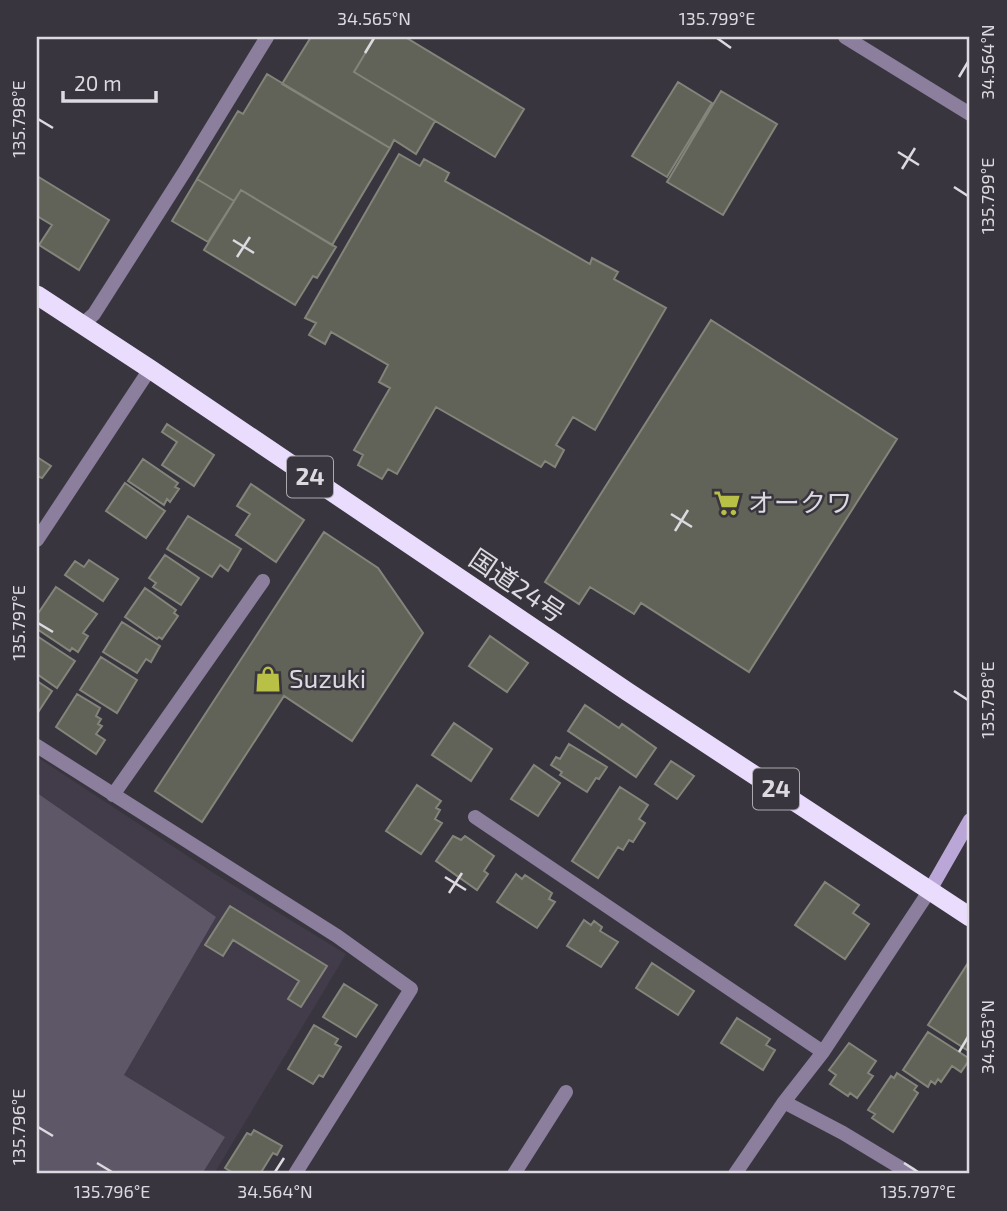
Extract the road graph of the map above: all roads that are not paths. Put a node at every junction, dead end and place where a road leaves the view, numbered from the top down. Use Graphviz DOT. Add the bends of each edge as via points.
graph roads {
  1 [pos="267,37"];
  2 [pos="845,37"];
  3 [pos="970,114"];
  4 [pos="37,295"];
  5 [pos="82,325"];
  6 [pos="150,369"];
  7 [pos="37,540"];
  8 [pos="263,580"];
  9 [pos="37,746"];
  10 [pos="113,795"];
  11 [pos="475,817"];
  12 [pos="970,820"];
  13 [pos="930,890"];
  14 [pos="970,917"];
  15 [pos="823,1052"];
  16 [pos="566,1092"];
  17 [pos="784,1102"];
  18 [pos="295,1174"];
  19 [pos="514,1174"];
  20 [pos="735,1174"];
  21 [pos="911,1174"];
  1 -- 5 [label="street" via="94,314"];
  2 -- 3 [label="street"];
  4 -- 5 [label="highway, 国道24号 / 24"];
  5 -- 6 [label="highway, 国道24号 / 24"];
  6 -- 7 [label="street"];
  6 -- 13 [label="highway, 国道24号 / 24"];
  8 -- 10 [label="street"];
  9 -- 10 [label="street"];
  10 -- 18 [label="street" via="337,936 411,989"];
  11 -- 15 [label="street"];
  12 -- 13 [label="main road"];
  13 -- 14 [label="highway, 国道24号 / 24"];
  13 -- 15 [label="street"];
  15 -- 17 [label="street"];
  16 -- 19 [label="street"];
  17 -- 20 [label="street"];
  17 -- 21 [label="street"];
}
